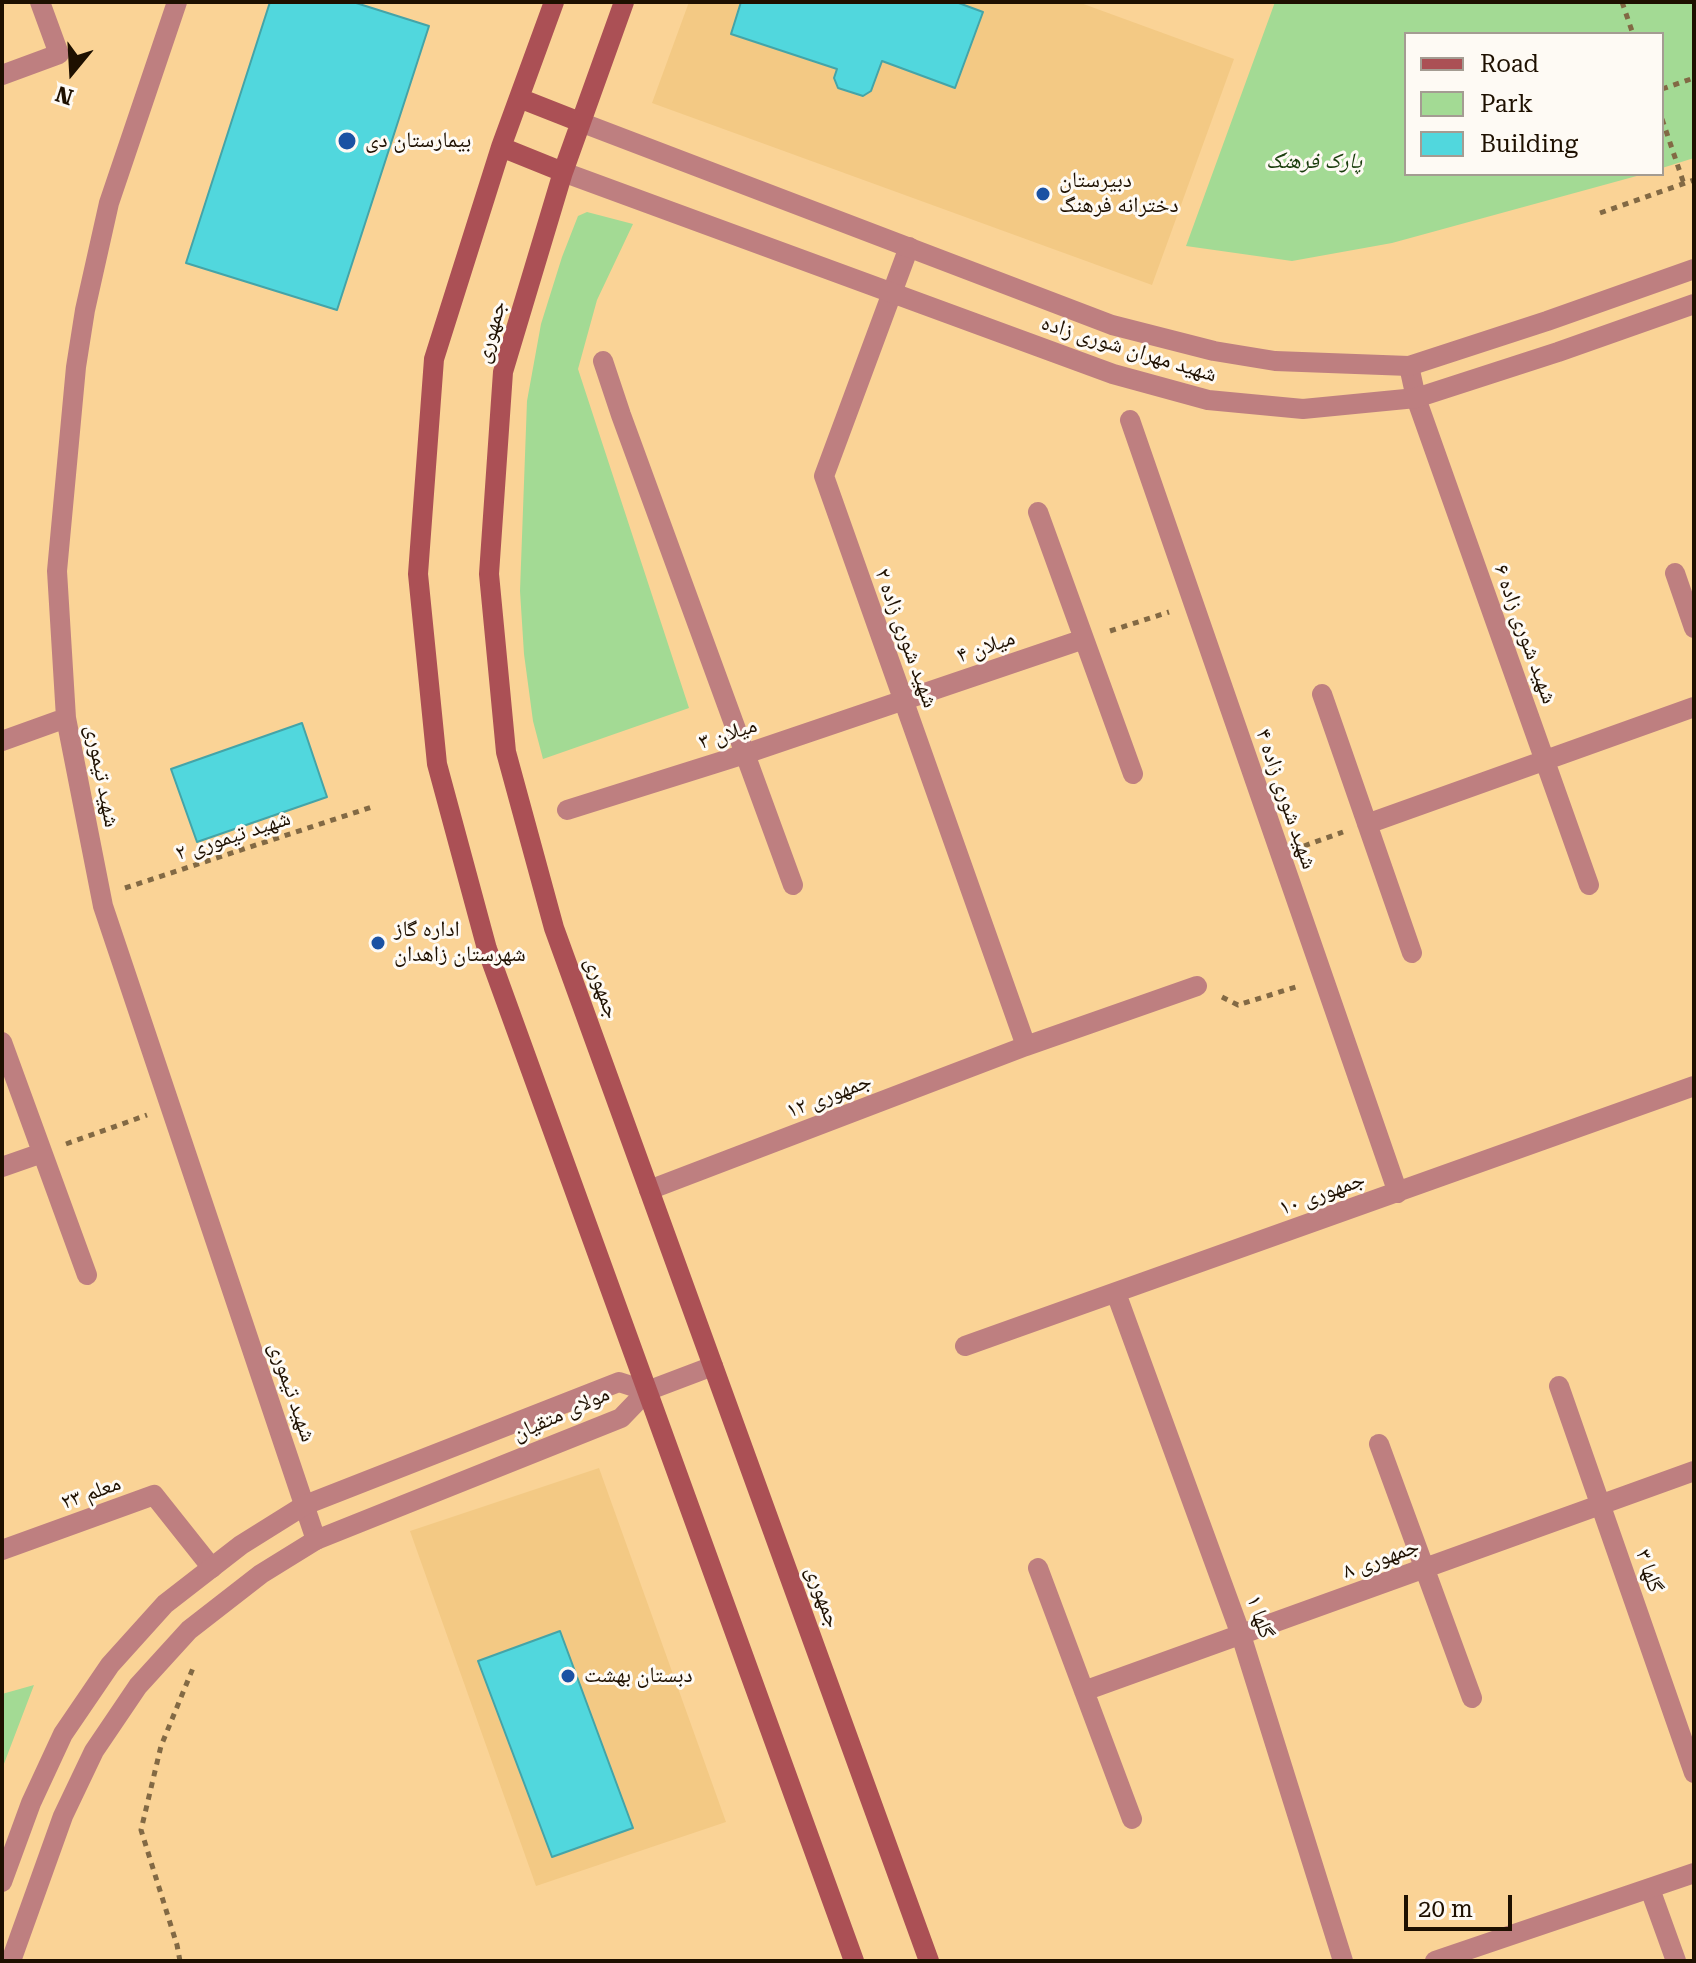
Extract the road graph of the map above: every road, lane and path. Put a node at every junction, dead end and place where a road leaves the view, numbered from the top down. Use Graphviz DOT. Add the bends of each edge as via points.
graph roads {
  1 [pos="40,2"];
  2 [pos="177,2"];
  3 [pos="554,2"];
  4 [pos="624,2"];
  5 [pos="1622,2"];
  6 [pos="1632,32"];
  7 [pos="2,75"];
  8 [pos="1694,78"];
  9 [pos="1664,88"];
  10 [pos="519,98"];
  11 [pos="580,122"];
  12 [pos="1664,125"];
  13 [pos="501,147"];
  14 [pos="563,172"];
  15 [pos="1694,180"];
  16 [pos="1684,184"];
  17 [pos="1600,213"];
  18 [pos="909,247"];
  19 [pos="1694,269"];
  20 [pos="892,294"];
  21 [pos="1694,304"];
  22 [pos="603,361"];
  23 [pos="1409,366"];
  24 [pos="1416,398"];
  25 [pos="1130,420"];
  26 [pos="1038,512"];
  27 [pos="1675,573"];
  28 [pos="1193,605"];
  29 [pos="1694,628"];
  30 [pos="1084,639"];
  31 [pos="1322,694"];
  32 [pos="903,700"];
  33 [pos="1694,707"];
  34 [pos="66,718"];
  35 [pos="2,741"];
  36 [pos="745,754"];
  37 [pos="1545,760"];
  38 [pos="1133,774"];
  39 [pos="375,806"];
  40 [pos="567,810"];
  41 [pos="1367,824"];
  42 [pos="1280,855"];
  43 [pos="793,885"];
  44 [pos="1589,885"];
  45 [pos="101,896"];
  46 [pos="1412,953"];
  47 [pos="1323,979"];
  48 [pos="1197,986"];
  49 [pos="2,1042"];
  50 [pos="1026,1046"];
  51 [pos="1694,1086"];
  52 [pos="171,1106"];
  53 [pos="42,1153"];
  54 [pos="2,1167"];
  55 [pos="649,1190"];
  56 [pos="1398,1193"];
  57 [pos="87,1275"];
  58 [pos="1116,1293"];
  59 [pos="965,1346"];
  60 [pos="713,1366"];
  61 [pos="1559,1386"];
  62 [pos="647,1391"];
  63 [pos="1379,1444"];
  64 [pos="1694,1471"];
  65 [pos="305,1505"];
  66 [pos="1601,1505"];
  67 [pos="316,1540"];
  68 [pos="2,1550"];
  69 [pos="212,1568"];
  70 [pos="1038,1568"];
  71 [pos="1425,1569"];
  72 [pos="189,1630"];
  73 [pos="1241,1635"];
  74 [pos="1084,1691"];
  75 [pos="1472,1698"];
  76 [pos="1694,1773"];
  77 [pos="1132,1819"];
  78 [pos="1694,1873"];
  79 [pos="2,1882"];
  80 [pos="1650,1889"];
  81 [pos="11,1961"];
  82 [pos="180,1961"];
  83 [pos="854,1961"];
  84 [pos="929,1961"];
  85 [pos="1343,1961"];
  86 [pos="1435,1961"];
  87 [pos="1676,1961"];
  1 -- 7 [label="street" via="59,54"];
  2 -- 34 [label="street, شهید تیموری" via="109,203 78,353 57,571"];
  3 -- 10 [label="main road, جمهوری"];
  4 -- 11 [label="main road, جمهوری"];
  5 -- 6 [label="path"];
  8 -- 9 [label="path"];
  10 -- 11 [label="main road"];
  10 -- 13 [label="main road, جمهوری"];
  11 -- 14 [label="main road, جمهوری"];
  11 -- 18 [label="street, شهید مهران شوری زاده"];
  12 -- 16 [label="path"];
  13 -- 14 [label="main road"];
  13 -- 62 [label="main road, جمهوری" via="434,359 418,574 437,764 487,949"];
  14 -- 20 [label="street, شهید مهران شوری زاده"];
  14 -- 55 [label="main road, جمهوری" via="503,372 489,574 506,752 554,928"];
  15 -- 16 [label="path"];
  16 -- 17 [label="path"];
  18 -- 20 [label="street, شهید شوری زاده ۲"];
  18 -- 23 [label="street, شهید مهران شوری زاده" via="1112,325 1214,351 1275,361"];
  19 -- 23 [label="street, شهید مهران شوری زاده"];
  20 -- 24 [label="street, شهید مهران شوری زاده" via="1113,374 1208,400 1303,409"];
  20 -- 32 [label="street, شهید شوری زاده ۲" via="824,476"];
  21 -- 24 [label="street, شهید مهران شوری زاده"];
  22 -- 36 [label="street"];
  23 -- 24 [label="street, شهید شوری زاده ۶"];
  24 -- 37 [label="street, شهید شوری زاده ۶"];
  25 -- 28 [label="street, شهید شوری زاده ۴"];
  26 -- 30 [label="street"];
  27 -- 29 [label="street"];
  28 -- 30 [label="path"];
  28 -- 42 [label="street, شهید شوری زاده ۴"];
  30 -- 32 [label="street, میلان ۴"];
  30 -- 38 [label="street"];
  31 -- 41 [label="street"];
  32 -- 36 [label="street, میلان ۳"];
  32 -- 50 [label="street, شهید شوری زاده ۲"];
  33 -- 37 [label="street"];
  34 -- 35 [label="street"];
  34 -- 45 [label="street, شهید تیموری"];
  36 -- 40 [label="street, میلان ۳"];
  36 -- 43 [label="street"];
  37 -- 41 [label="street"];
  37 -- 44 [label="street, شهید شوری زاده ۶"];
  39 -- 45 [label="path, شهید تیموری ۲"];
  41 -- 42 [label="path"];
  41 -- 46 [label="street"];
  42 -- 47 [label="street, شهید شوری زاده ۴"];
  45 -- 52 [label="street, شهید تیموری"];
  47 -- 48 [label="path" via="1238,1005"];
  47 -- 56 [label="street, شهید شوری زاده ۴"];
  48 -- 50 [label="street, جمهوری ۱۲"];
  49 -- 53 [label="street"];
  50 -- 55 [label="street, جمهوری ۱۲"];
  51 -- 56 [label="street, جمهوری ۱۰"];
  52 -- 53 [label="path"];
  52 -- 65 [label="street, شهید تیموری"];
  53 -- 54 [label="street"];
  53 -- 57 [label="street"];
  55 -- 60 [label="main road, جمهوری"];
  56 -- 58 [label="street, جمهوری ۱۰"];
  58 -- 59 [label="street, جمهوری ۱۰"];
  58 -- 73 [label="street, گلها ۱"];
  60 -- 62 [label="street"];
  60 -- 84 [label="main road, جمهوری"];
  61 -- 66 [label="street, گلها ۳"];
  62 -- 65 [label="street, مولای متقیان" via="619,1382"];
  62 -- 67 [label="street, مولای متقیان" via="621,1418"];
  62 -- 83 [label="main road, جمهوری"];
  63 -- 71 [label="street"];
  64 -- 66 [label="street, جمهوری ۸"];
  65 -- 67 [label="street, شهید تیموری"];
  65 -- 69 [label="street, مولای متقیان"];
  66 -- 71 [label="street, جمهوری ۸"];
  66 -- 76 [label="street, گلها ۳"];
  67 -- 72 [label="street, مولای متقیان" via="261,1574"];
  68 -- 69 [label="street, معلم ۲۳" via="154,1495"];
  69 -- 79 [label="street, مولای متقیان" via="165,1604 110,1665 63,1734"];
  70 -- 74 [label="street"];
  71 -- 73 [label="street, جمهوری ۸"];
  71 -- 75 [label="street"];
  72 -- 81 [label="street, مولای متقیان" via="138,1686 94,1751 63,1816"];
  72 -- 82 [label="path" via="194,1667 161,1746 141,1830"];
  73 -- 74 [label="street, جمهوری ۸"];
  73 -- 85 [label="street, گلها ۱"];
  74 -- 77 [label="street"];
  78 -- 80 [label="street"];
  80 -- 86 [label="street"];
  80 -- 87 [label="street"];
}
